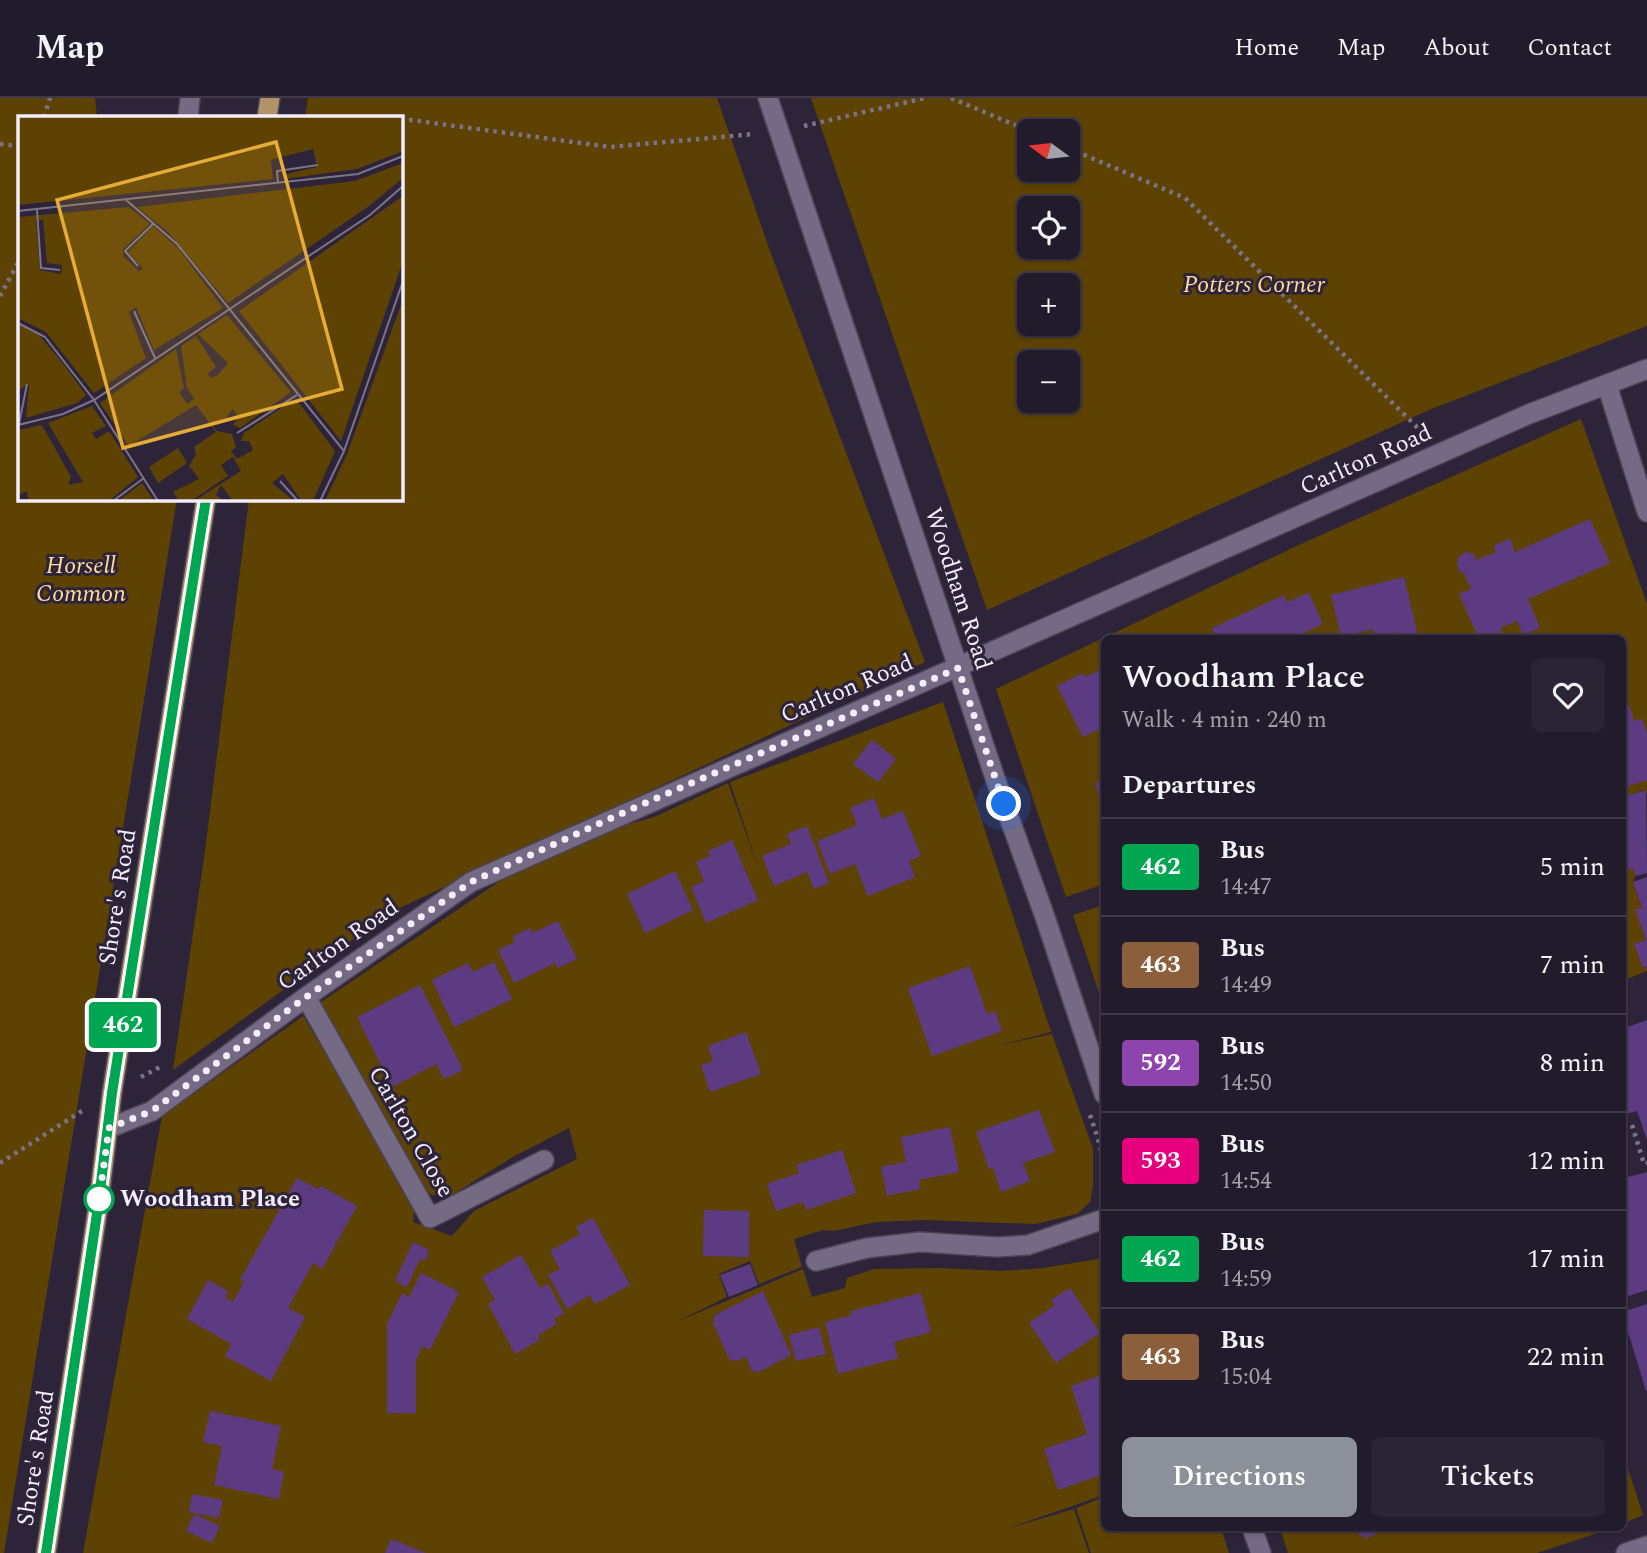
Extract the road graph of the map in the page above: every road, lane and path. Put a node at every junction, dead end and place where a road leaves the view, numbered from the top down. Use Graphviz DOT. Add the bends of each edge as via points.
graph roads {
  1 [pos="50,98"];
  2 [pos="190,98"];
  3 [pos="270,98"];
  4 [pos="768,98"];
  5 [pos="925,98"];
  6 [pos="951,98"];
  7 [pos="44,116"];
  8 [pos="187,116"];
  9 [pos="267,116"];
  10 [pos="402,122"];
  11 [pos="1017,126"];
  12 [pos="779,132"];
  13 [pos="0,144"];
  14 [pos="18,146"];
  15 [pos="1080,153"];
  16 [pos="18,263"];
  17 [pos="0,296"];
  18 [pos="1647,369"];
  19 [pos="1607,385"];
  20 [pos="1443,453"];
  21 [pos="206,500"];
  22 [pos="1647,512"];
  23 [pos="958,668"];
  24 [pos="306,997"];
  25 [pos="1101,1085"];
  26 [pos="1089,1111"];
  27 [pos="1632,1125"];
  28 [pos="109,1128"];
  29 [pos="1101,1147"];
  30 [pos="544,1160"];
  31 [pos="1647,1164"];
  32 [pos="1101,1213"];
  33 [pos="816,1261"];
  34 [pos="1253,1531"];
  35 [pos="1647,1546"];
  36 [pos="46,1553"];
  37 [pos="1261,1553"];
  38 [pos="1626,1553"];
  1 -- 7 [label="path"];
  2 -- 8 [label="street"];
  3 -- 9 [label="main road"];
  4 -- 12 [label="street, Woodham Road"];
  5 -- 12 [label="path"];
  6 -- 11 [label="path"];
  10 -- 12 [label="path" via="610,147"];
  12 -- 23 [label="street, Woodham Road"];
  13 -- 14 [label="path"];
  15 -- 20 [label="path" via="1185,198"];
  16 -- 17 [label="path"];
  18 -- 19 [label="street, Carlton Road"];
  19 -- 20 [label="street, Carlton Road"];
  19 -- 22 [label="street"];
  20 -- 23 [label="street, Carlton Road"];
  21 -- 28 [label="main road, Shore's Road"];
  23 -- 24 [label="street, Carlton Road" via="471,882"];
  23 -- 25 [label="street, Woodham Road"];
  24 -- 28 [label="street, Carlton Road" via="152,1111"];
  24 -- 30 [label="street, Carlton Close" via="430,1218"];
  26 -- 29 [label="path"];
  27 -- 31 [label="path"];
  28 -- 36 [label="main road, Shore's Road"];
  32 -- 33 [label="street" via="1028,1245 920,1242 867,1248"];
  34 -- 37 [label="street"];
  35 -- 38 [label="street"];
}
